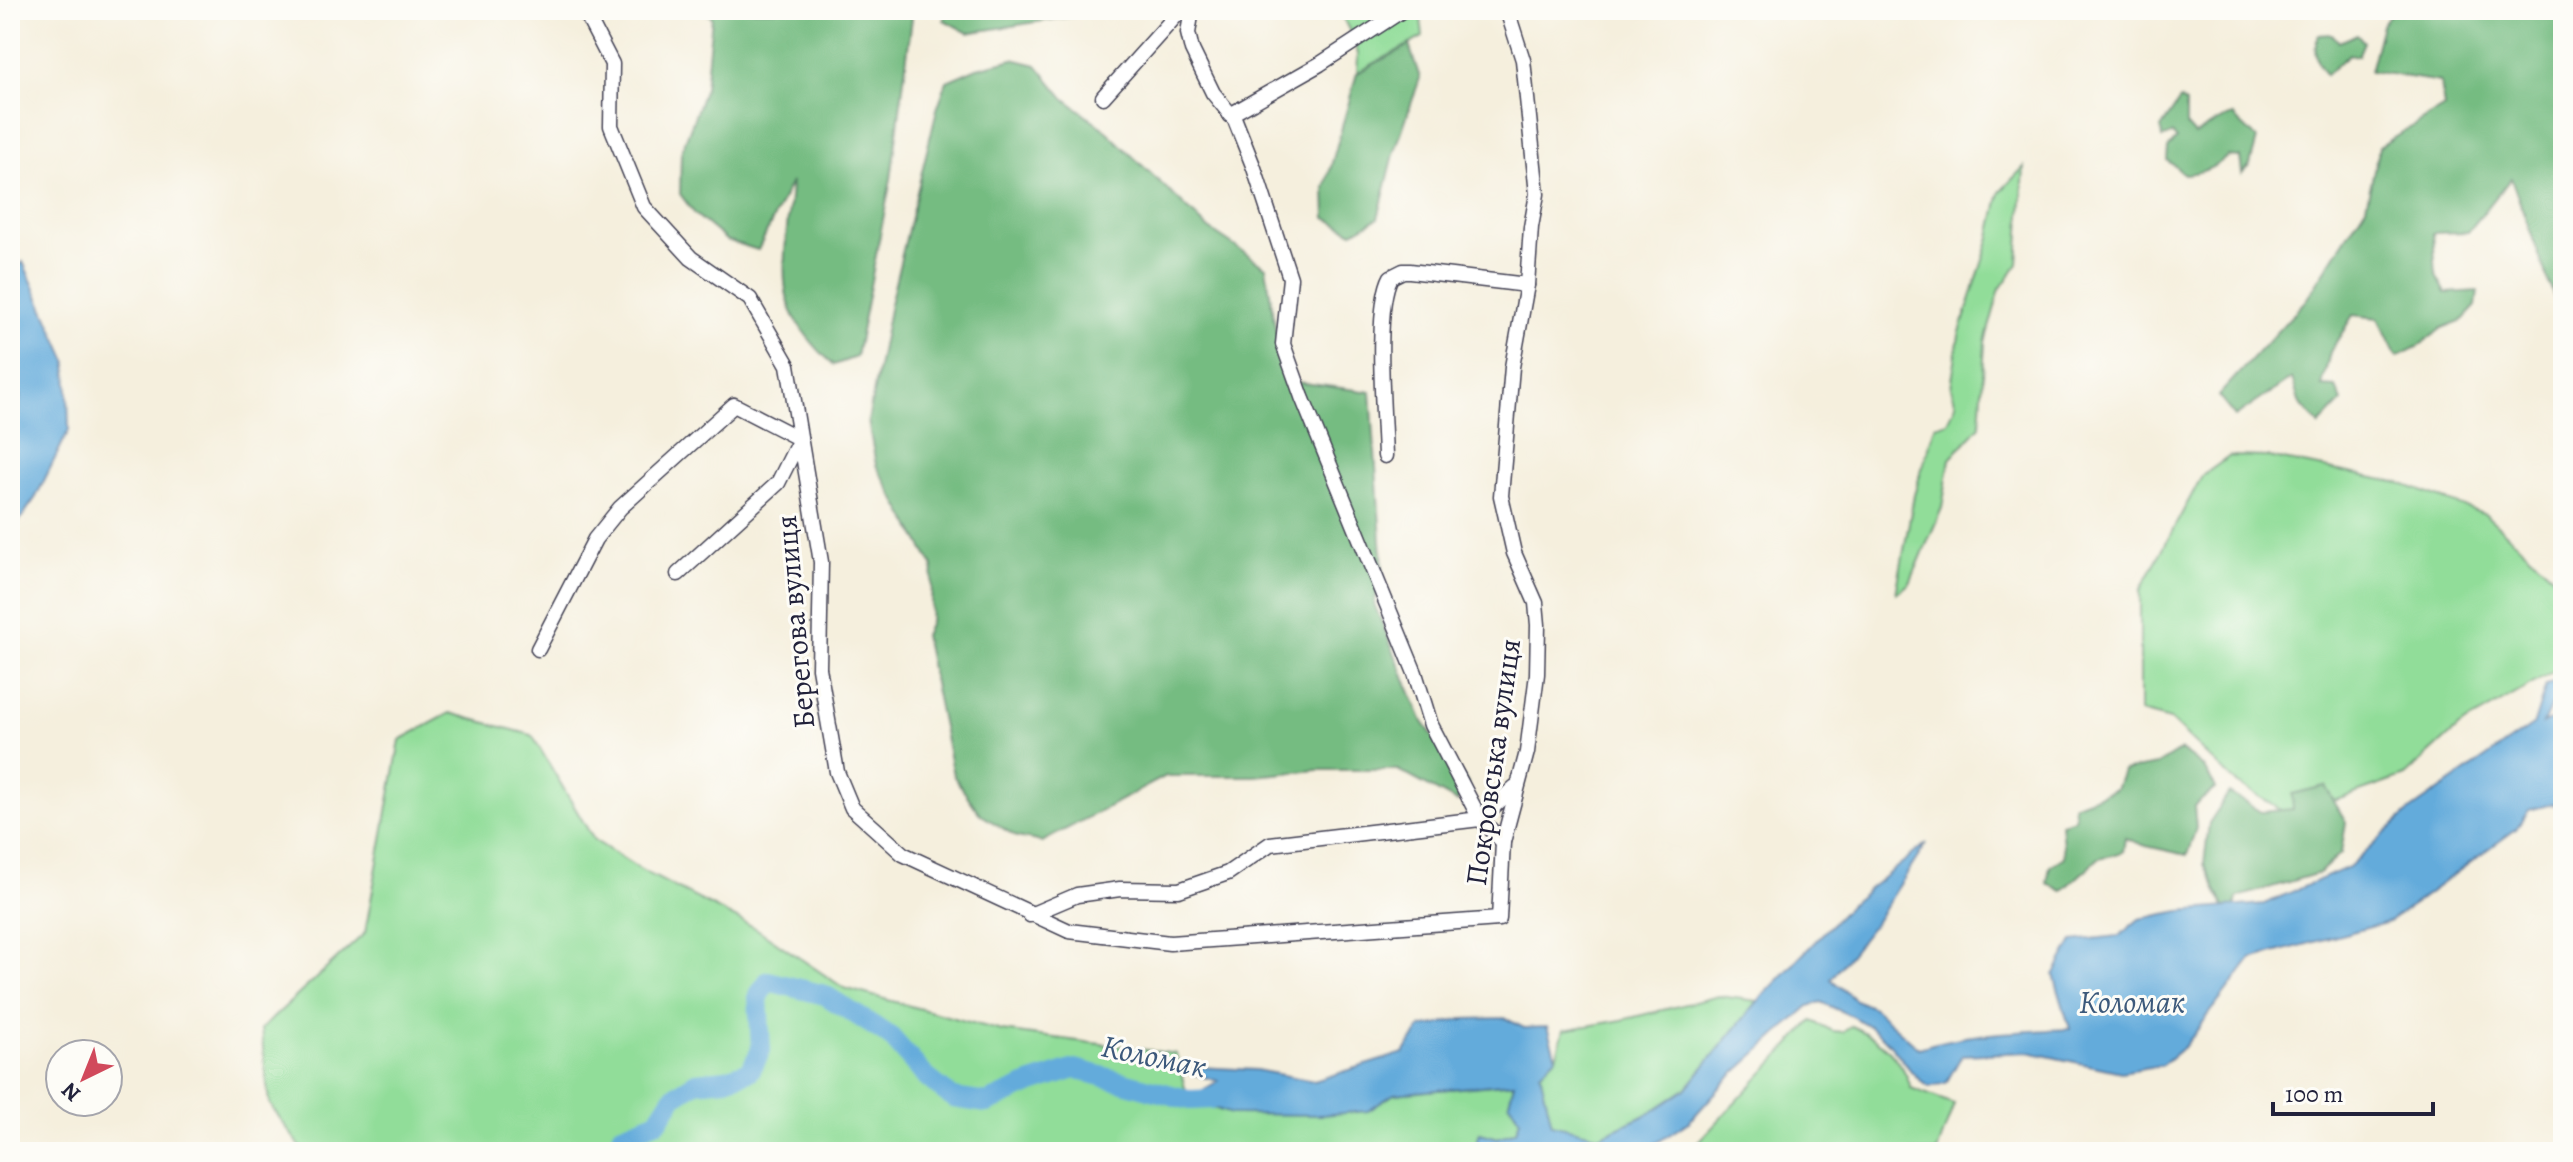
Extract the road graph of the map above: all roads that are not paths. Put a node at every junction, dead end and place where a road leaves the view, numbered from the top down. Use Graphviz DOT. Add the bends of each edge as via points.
graph roads {
  1 [pos="584,10"];
  2 [pos="1181,10"];
  3 [pos="1192,10"];
  4 [pos="1403,10"];
  5 [pos="1507,10"];
  6 [pos="1103,97"];
  7 [pos="1230,115"];
  8 [pos="1527,285"];
  9 [pos="800,439"];
  10 [pos="1385,456"];
  11 [pos="678,574"];
  12 [pos="538,649"];
  13 [pos="1516,787"];
  14 [pos="1480,819"];
  15 [pos="1503,842"];
  16 [pos="1030,915"];
  17 [pos="1499,919"];
  1 -- 9 [label="street, Берегова вулиця" via="612,64 611,126 644,207 691,258 750,299 788,365"];
  2 -- 6 [label="street"];
  3 -- 7 [label="street" via="1192,50"];
  4 -- 7 [label="street"];
  5 -- 8 [label="street, Покровська вулиця" via="1523,60 1537,194"];
  7 -- 14 [label="street" via="1254,168 1290,278 1283,344 1431,725"];
  8 -- 10 [label="street" via="1410,271 1391,277 1382,343"];
  8 -- 13 [label="street, Покровська вулиця" via="1501,467 1508,532 1536,603 1538,625 1527,752"];
  9 -- 11 [label="street" via="778,483"];
  9 -- 12 [label="street" via="734,405 620,508 595,539"];
  9 -- 16 [label="street, Берегова вулиця" via="821,562 819,668 837,772 852,808 903,854"];
  13 -- 14 [label="street"];
  13 -- 15 [label="street, Покровська вулиця"];
  14 -- 15 [label="street"];
  14 -- 16 [label="street" via="1270,844 1228,873 1179,890 1077,895"];
  15 -- 17 [label="street, Покровська вулиця"];
  16 -- 17 [label="street, Берегова вулиця" via="1069,931 1170,943"];
}
